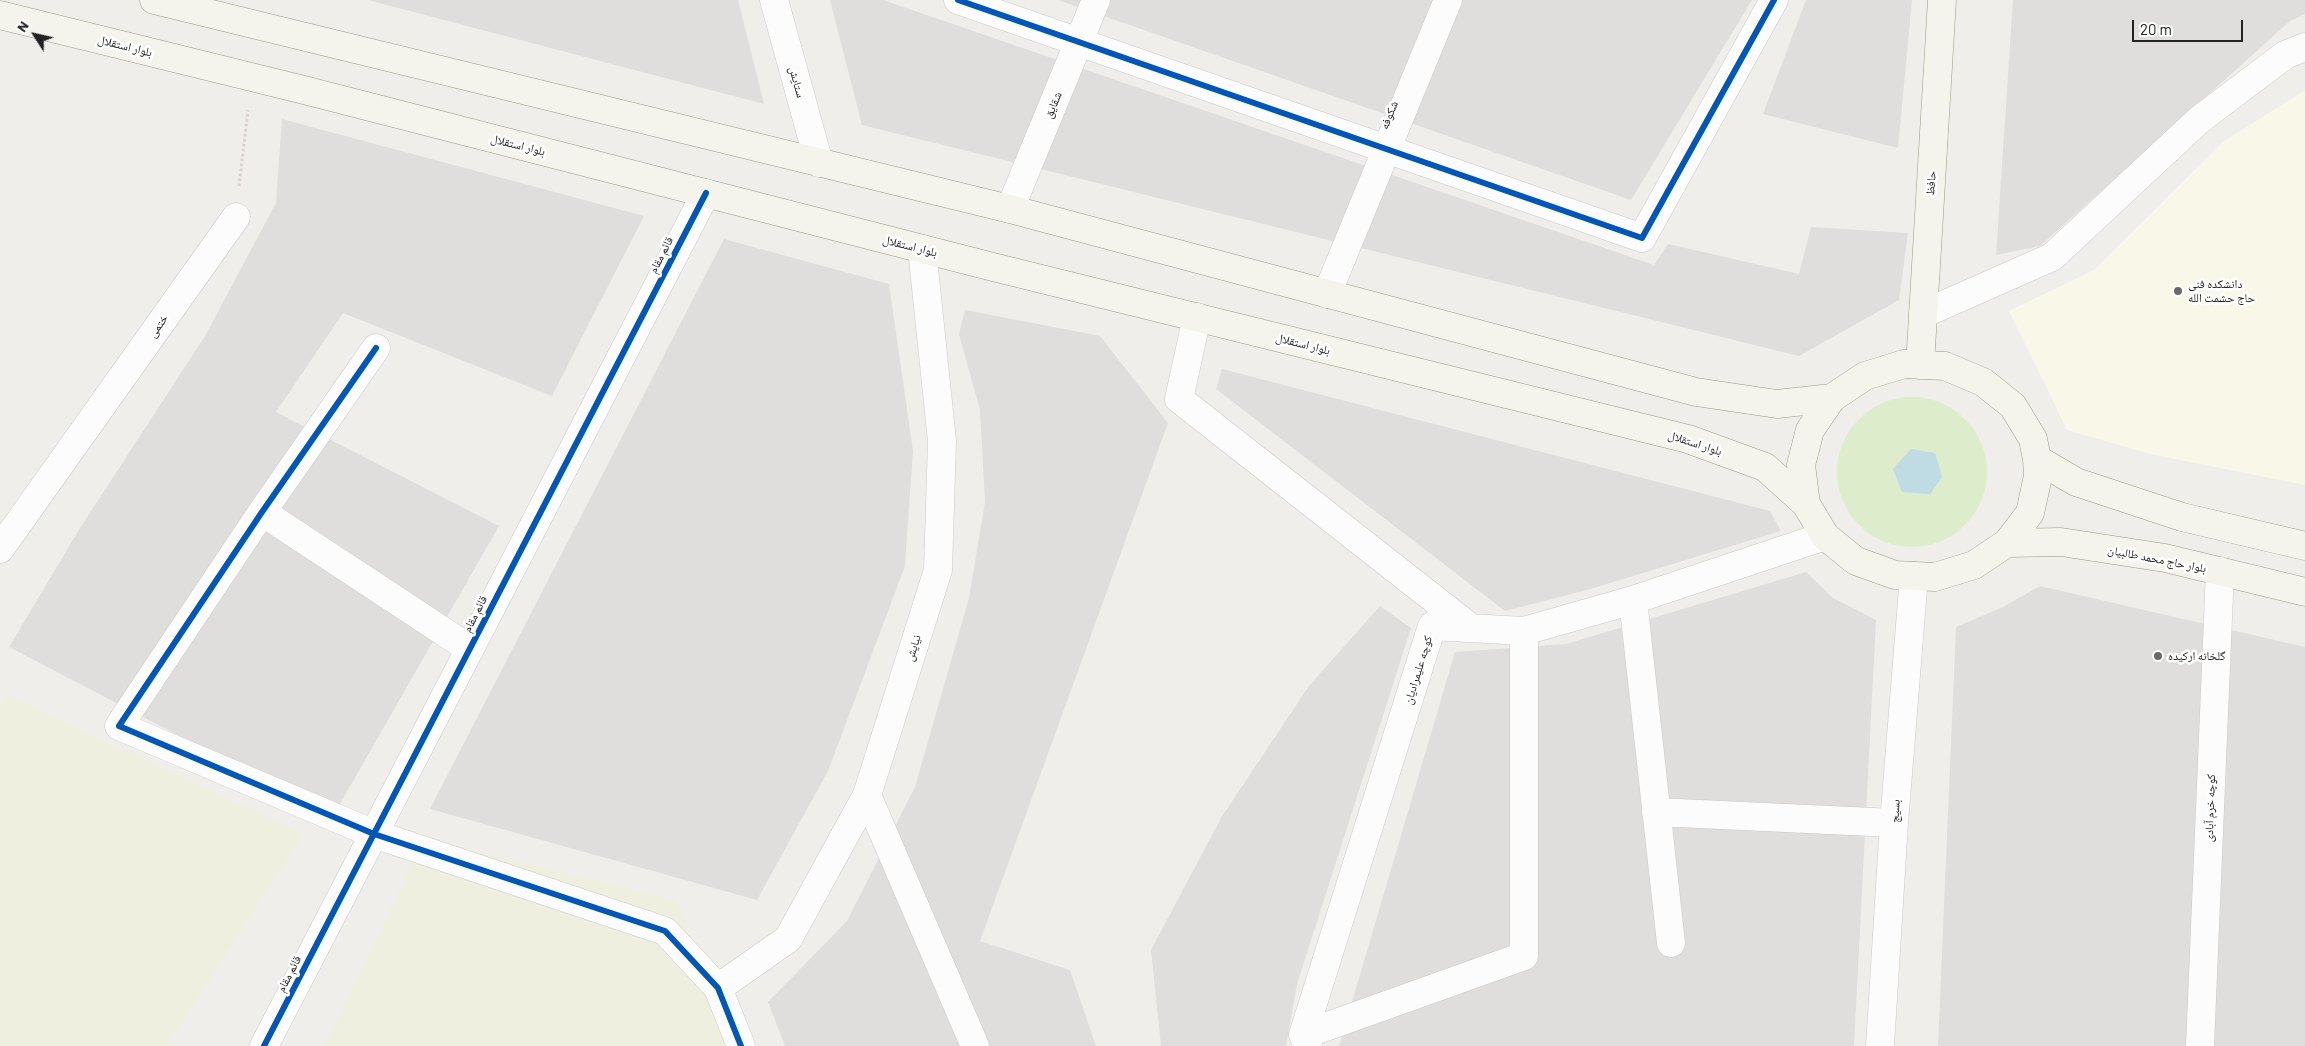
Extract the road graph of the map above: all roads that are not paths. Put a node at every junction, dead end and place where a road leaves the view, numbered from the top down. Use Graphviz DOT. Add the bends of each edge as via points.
graph roads {
  1 [pos="154,0"];
  2 [pos="774,0"];
  3 [pos="958,0"];
  4 [pos="1096,0"];
  5 [pos="1448,0"];
  6 [pos="1774,0"];
  7 [pos="1942,0"];
  8 [pos="195,5"];
  9 [pos="0,15"];
  10 [pos="1078,42"];
  11 [pos="2305,47"];
  12 [pos="1387,150"];
  13 [pos="819,163"];
  14 [pos="706,193"];
  15 [pos="1010,209"];
  16 [pos="236,216"];
  17 [pos="922,249"];
  18 [pos="1327,294"];
  19 [pos="1923,314"];
  20 [pos="1197,317"];
  21 [pos="376,348"];
  22 [pos="1920,365"];
  23 [pos="1832,398"];
  24 [pos="2037,459"];
  25 [pos="1806,504"];
  26 [pos="262,512"];
  27 [pos="1825,536"];
  28 [pos="2007,543"];
  29 [pos="2305,546"];
  30 [pos="0,549"];
  31 [pos="2220,571"];
  32 [pos="1914,576"];
  33 [pos="2305,592"];
  34 [pos="1633,600"];
  35 [pos="1471,628"];
  36 [pos="1524,631"];
  37 [pos="470,649"];
  38 [pos="867,795"];
  39 [pos="1656,812"];
  40 [pos="1894,823"];
  41 [pos="374,834"];
  42 [pos="1670,943"];
  43 [pos="718,988"];
  44 [pos="1306,1041"];
  45 [pos="264,1046"];
  46 [pos="741,1046"];
  47 [pos="975,1046"];
  48 [pos="1880,1046"];
  49 [pos="2200,1046"];
  1 -- 8 [label="main road"];
  2 -- 13 [label="street, ستایش"];
  3 -- 10 [label="street"];
  4 -- 10 [label="street, شقایق"];
  5 -- 12 [label="street, شکوفه"];
  6 -- 12 [label="street" via="1642,238"];
  7 -- 19 [label="main road, حافظ"];
  8 -- 13 [label="main road"];
  9 -- 14 [label="main road, بلوار استقلال"];
  10 -- 12 [label="street"];
  10 -- 15 [label="street, شقایق"];
  11 -- 19 [label="street" via="2285,55 2199,120 2052,257"];
  12 -- 18 [label="street, شکوفه"];
  13 -- 15 [label="main road"];
  14 -- 17 [label="main road, بلوار استقلال"];
  14 -- 37 [label="street, قائم مقام"];
  15 -- 18 [label="main road"];
  16 -- 30 [label="street, ختمی"];
  17 -- 20 [label="main road, بلوار استقلال"];
  17 -- 38 [label="street, نیایش" via="942,441 938,570"];
  18 -- 23 [label="main road" via="1696,392 1777,404"];
  19 -- 22 [label="main road, حافظ"];
  20 -- 25 [label="main road, بلوار استقلال" via="1688,439 1765,468"];
  20 -- 35 [label="street" via="1179,399"];
  21 -- 26 [label="street"];
  22 -- 23 [label="main road" via="1904,364 1865,376"];
  22 -- 24 [label="main road" via="1945,366 1983,382 2013,406 2033,439"];
  23 -- 25 [label="main road" via="1810,430 1801,465"];
  24 -- 28 [label="main road" via="2038,476 2030,513"];
  24 -- 29 [label="main road" via="2076,482 2182,517"];
  25 -- 27 [label="main road"];
  26 -- 37 [label="street"];
  26 -- 41 [label="street" via="119,726"];
  27 -- 32 [label="main road" via="1856,561 1895,575"];
  27 -- 34 [label="street, کوچه علیمرادیان"];
  28 -- 31 [label="main road, بلوار حاج محمد طالبیان" via="2061,542 2165,558"];
  28 -- 32 [label="main road" via="1974,565 1935,577"];
  31 -- 33 [label="main road, بلوار حاج محمد طالبیان"];
  31 -- 49 [label="street, کوچه خرم آبادی"];
  32 -- 40 [label="street, بسیج"];
  34 -- 36 [label="street, کوچه علیمرادیان"];
  34 -- 39 [label="street"];
  35 -- 36 [label="street, کوچه علیمرادیان"];
  35 -- 44 [label="street, کوچه علیمرادیان" via="1432,626"];
  36 -- 44 [label="street" via="1524,956"];
  37 -- 41 [label="street, قائم مقام"];
  38 -- 43 [label="street, نیایش" via="788,939"];
  38 -- 47 [label="street"];
  39 -- 40 [label="street"];
  39 -- 42 [label="street"];
  40 -- 48 [label="street, بسیج"];
  41 -- 43 [label="street" via="665,931"];
  41 -- 45 [label="street, قائم مقام"];
  43 -- 46 [label="street"];
}
